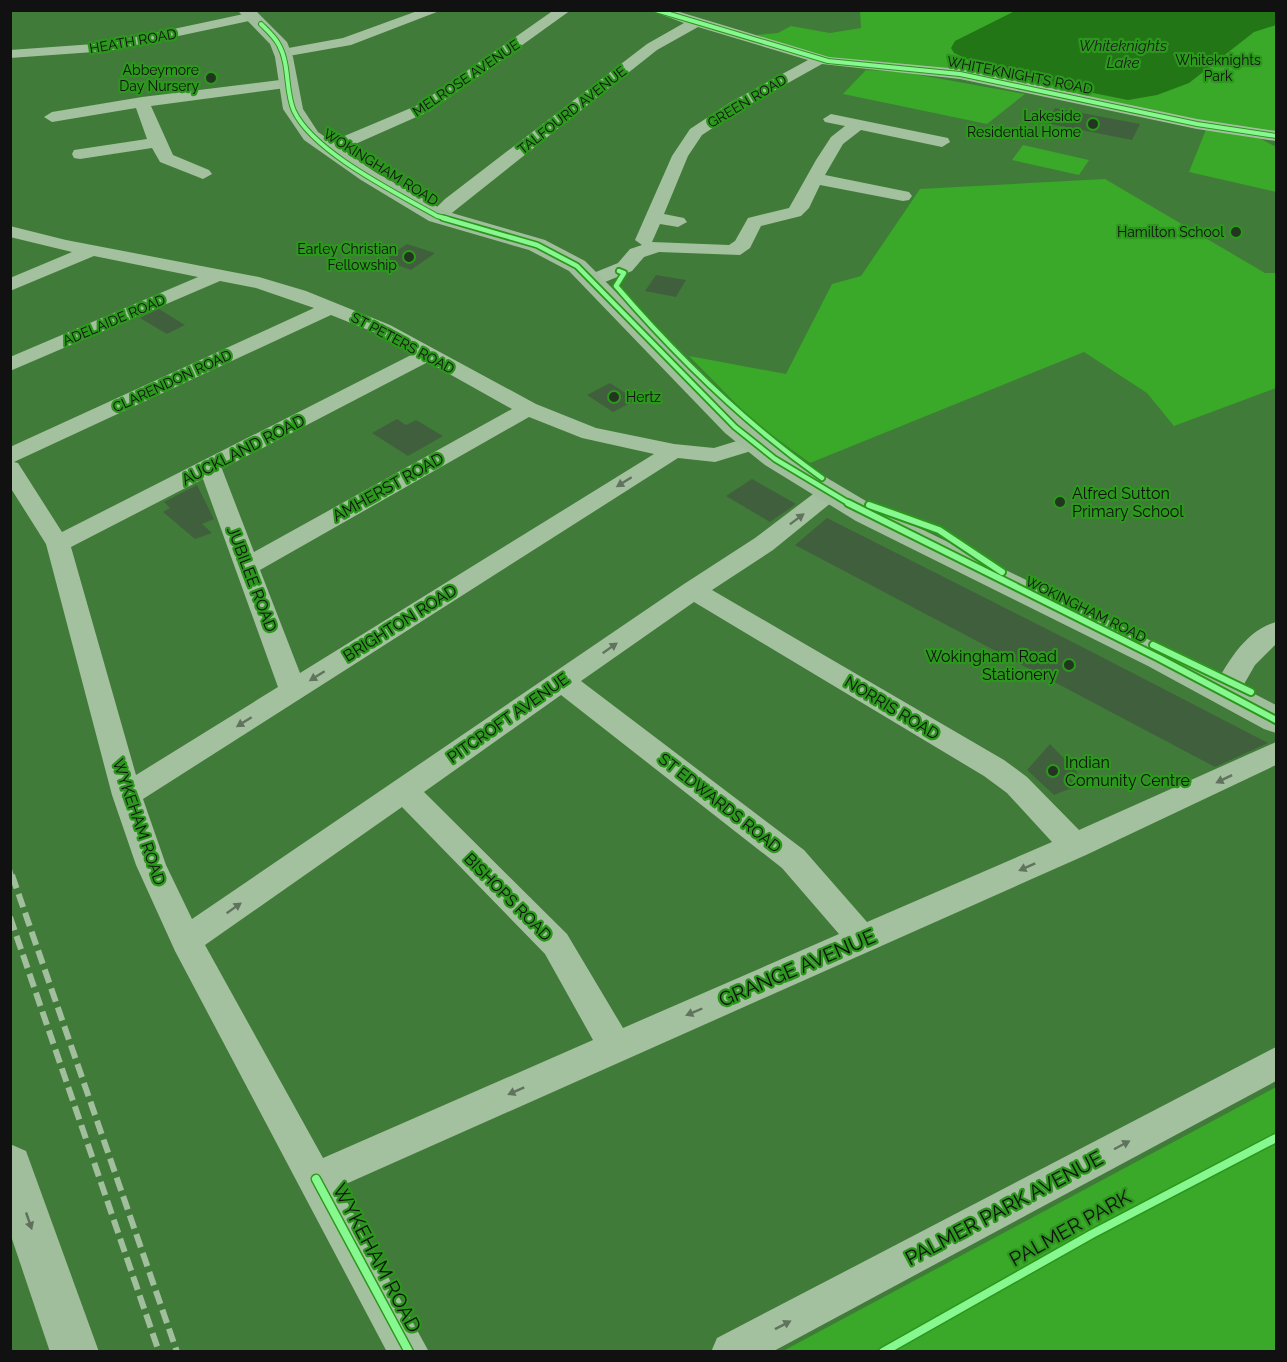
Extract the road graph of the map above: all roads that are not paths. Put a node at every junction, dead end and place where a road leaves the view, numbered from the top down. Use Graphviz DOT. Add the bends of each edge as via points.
graph roads {
  1 [pos="435,10"];
  2 [pos="564,10"];
  3 [pos="656,10"];
  4 [pos="249,14"];
  5 [pos="696,22"];
  6 [pos="283,52"];
  7 [pos="10,54"];
  8 [pos="820,59"];
  9 [pos="288,84"];
  10 [pos="142,102"];
  11 [pos="52,117"];
  12 [pos="831,119"];
  13 [pos="858,124"];
  14 [pos="1274,138"];
  15 [pos="157,142"];
  16 [pos="942,142"];
  17 [pos="329,148"];
  18 [pos="80,154"];
  19 [pos="171,175"];
  20 [pos="813,178"];
  21 [pos="903,196"];
  22 [pos="444,209"];
  23 [pos="654,218"];
  24 [pos="678,222"];
  25 [pos="10,231"];
  26 [pos="640,246"];
  27 [pos="90,251"];
  28 [pos="218,275"];
  29 [pos="593,280"];
  30 [pos="10,285"];
  31 [pos="333,307"];
  32 [pos="426,355"];
  33 [pos="10,365"];
  34 [pos="528,409"];
  35 [pos="753,443"];
  36 [pos="674,451"];
  37 [pos="10,456"];
  38 [pos="10,468"];
  39 [pos="210,468"];
  40 [pos="829,493"];
  41 [pos="58,544"];
  42 [pos="248,566"];
  43 [pos="693,590"];
  44 [pos="1276,631"];
  45 [pos="562,681"];
  46 [pos="293,690"];
  47 [pos="1225,693"];
  48 [pos="1276,720"];
  49 [pos="1276,753"];
  50 [pos="404,790"];
  51 [pos="128,795"];
  52 [pos="1075,846"];
  53 [pos="863,939"];
  54 [pos="186,941"];
  55 [pos="615,1046"];
  56 [pos="1276,1064"];
  57 [pos="10,1166"];
  58 [pos="316,1179"];
  59 [pos="75,1352"];
  60 [pos="409,1352"];
  61 [pos="731,1352"];
  1 -- 6 [label="street" via="346,42"];
  2 -- 17 [label="street, MELROSE AVENUE" via="424,108"];
  3 -- 5 [label="street, WHITEKNIGHTS ROAD"];
  4 -- 6 [label="main road, WOKINGHAM ROAD" via="271,33"];
  4 -- 7 [label="street, HEATH ROAD" via="108,47"];
  5 -- 8 [label="street, WHITEKNIGHTS ROAD"];
  5 -- 22 [label="street, TALFOURD AVENUE" via="652,47"];
  6 -- 9 [label="main road, WOKINGHAM ROAD"];
  8 -- 14 [label="street, WHITEKNIGHTS ROAD" via="960,74"];
  8 -- 23 [label="street, GREEN ROAD" via="696,132 680,156"];
  9 -- 10 [label="street"];
  9 -- 17 [label="main road, WOKINGHAM ROAD" via="299,121"];
  10 -- 11 [label="street" via="70,119"];
  10 -- 15 [label="street"];
  12 -- 13 [label="street"];
  13 -- 16 [label="street"];
  13 -- 20 [label="street" via="837,141"];
  15 -- 18 [label="street"];
  15 -- 19 [label="street" via="166,158 196,171"];
  17 -- 22 [label="main road, WOKINGHAM ROAD"];
  20 -- 21 [label="street"];
  20 -- 26 [label="street" via="800,208 754,222 743,244 733,251"];
  22 -- 29 [label="main road, WOKINGHAM ROAD" via="549,250"];
  23 -- 24 [label="street"];
  23 -- 26 [label="street, GREEN ROAD"];
  25 -- 27 [label="street, ST PETERS ROAD"];
  26 -- 29 [label="street, GREEN ROAD" via="625,267"];
  27 -- 28 [label="street, ST PETERS ROAD"];
  27 -- 30 [label="street"];
  28 -- 31 [label="street, ST PETERS ROAD"];
  28 -- 33 [label="street, ADELAIDE ROAD"];
  29 -- 35 [label="main road, WOKINGHAM ROAD"];
  31 -- 32 [label="street, ST PETERS ROAD"];
  31 -- 37 [label="street, CLARENDON ROAD"];
  32 -- 34 [label="street, ST PETERS ROAD"];
  32 -- 39 [label="street, AUCKLAND ROAD"];
  34 -- 36 [label="street, ST PETERS ROAD" via="590,433"];
  34 -- 42 [label="street, AMHERST ROAD"];
  35 -- 36 [label="street, ST PETERS ROAD" via="714,455"];
  35 -- 40 [label="main road, WOKINGHAM ROAD"];
  36 -- 46 [label="street, BRIGHTON ROAD, one-way"];
  38 -- 41 [label="street, WYKEHAM ROAD"];
  39 -- 41 [label="street, AUCKLAND ROAD"];
  39 -- 42 [label="street, JUBILEE ROAD"];
  43 -- 40 [label="street, PITCROFT AVENUE, one-way" via="764,544"];
  40 -- 47 [label="main road, WOKINGHAM ROAD"];
  41 -- 51 [label="street, WYKEHAM ROAD"];
  42 -- 46 [label="street, JUBILEE ROAD"];
  45 -- 43 [label="street, PITCROFT AVENUE, one-way"];
  43 -- 52 [label="street, NORRIS ROAD" via="994,768 1017,784"];
  44 -- 47 [label="street" via="1235,671"];
  45 -- 50 [label="street, PITCROFT AVENUE"];
  45 -- 53 [label="street, ST EDWARDS ROAD" via="793,859"];
  46 -- 51 [label="street, BRIGHTON ROAD, one-way"];
  47 -- 48 [label="main road, WOKINGHAM ROAD"];
  49 -- 52 [label="street, GRANGE AVENUE, one-way"];
  54 -- 50 [label="street, PITCROFT AVENUE, one-way"];
  50 -- 55 [label="street, BISHOPS ROAD" via="555,945"];
  51 -- 54 [label="street, WYKEHAM ROAD" via="151,865"];
  52 -- 53 [label="street, GRANGE AVENUE, one-way"];
  53 -- 55 [label="street, GRANGE AVENUE, one-way"];
  54 -- 58 [label="street, WYKEHAM ROAD"];
  55 -- 58 [label="street, GRANGE AVENUE, one-way"];
  61 -- 56 [label="street, PALMER PARK AVENUE, one-way"];
  57 -- 59 [label="main road, one-way"];
  58 -- 60 [label="street, WYKEHAM ROAD"];
}
